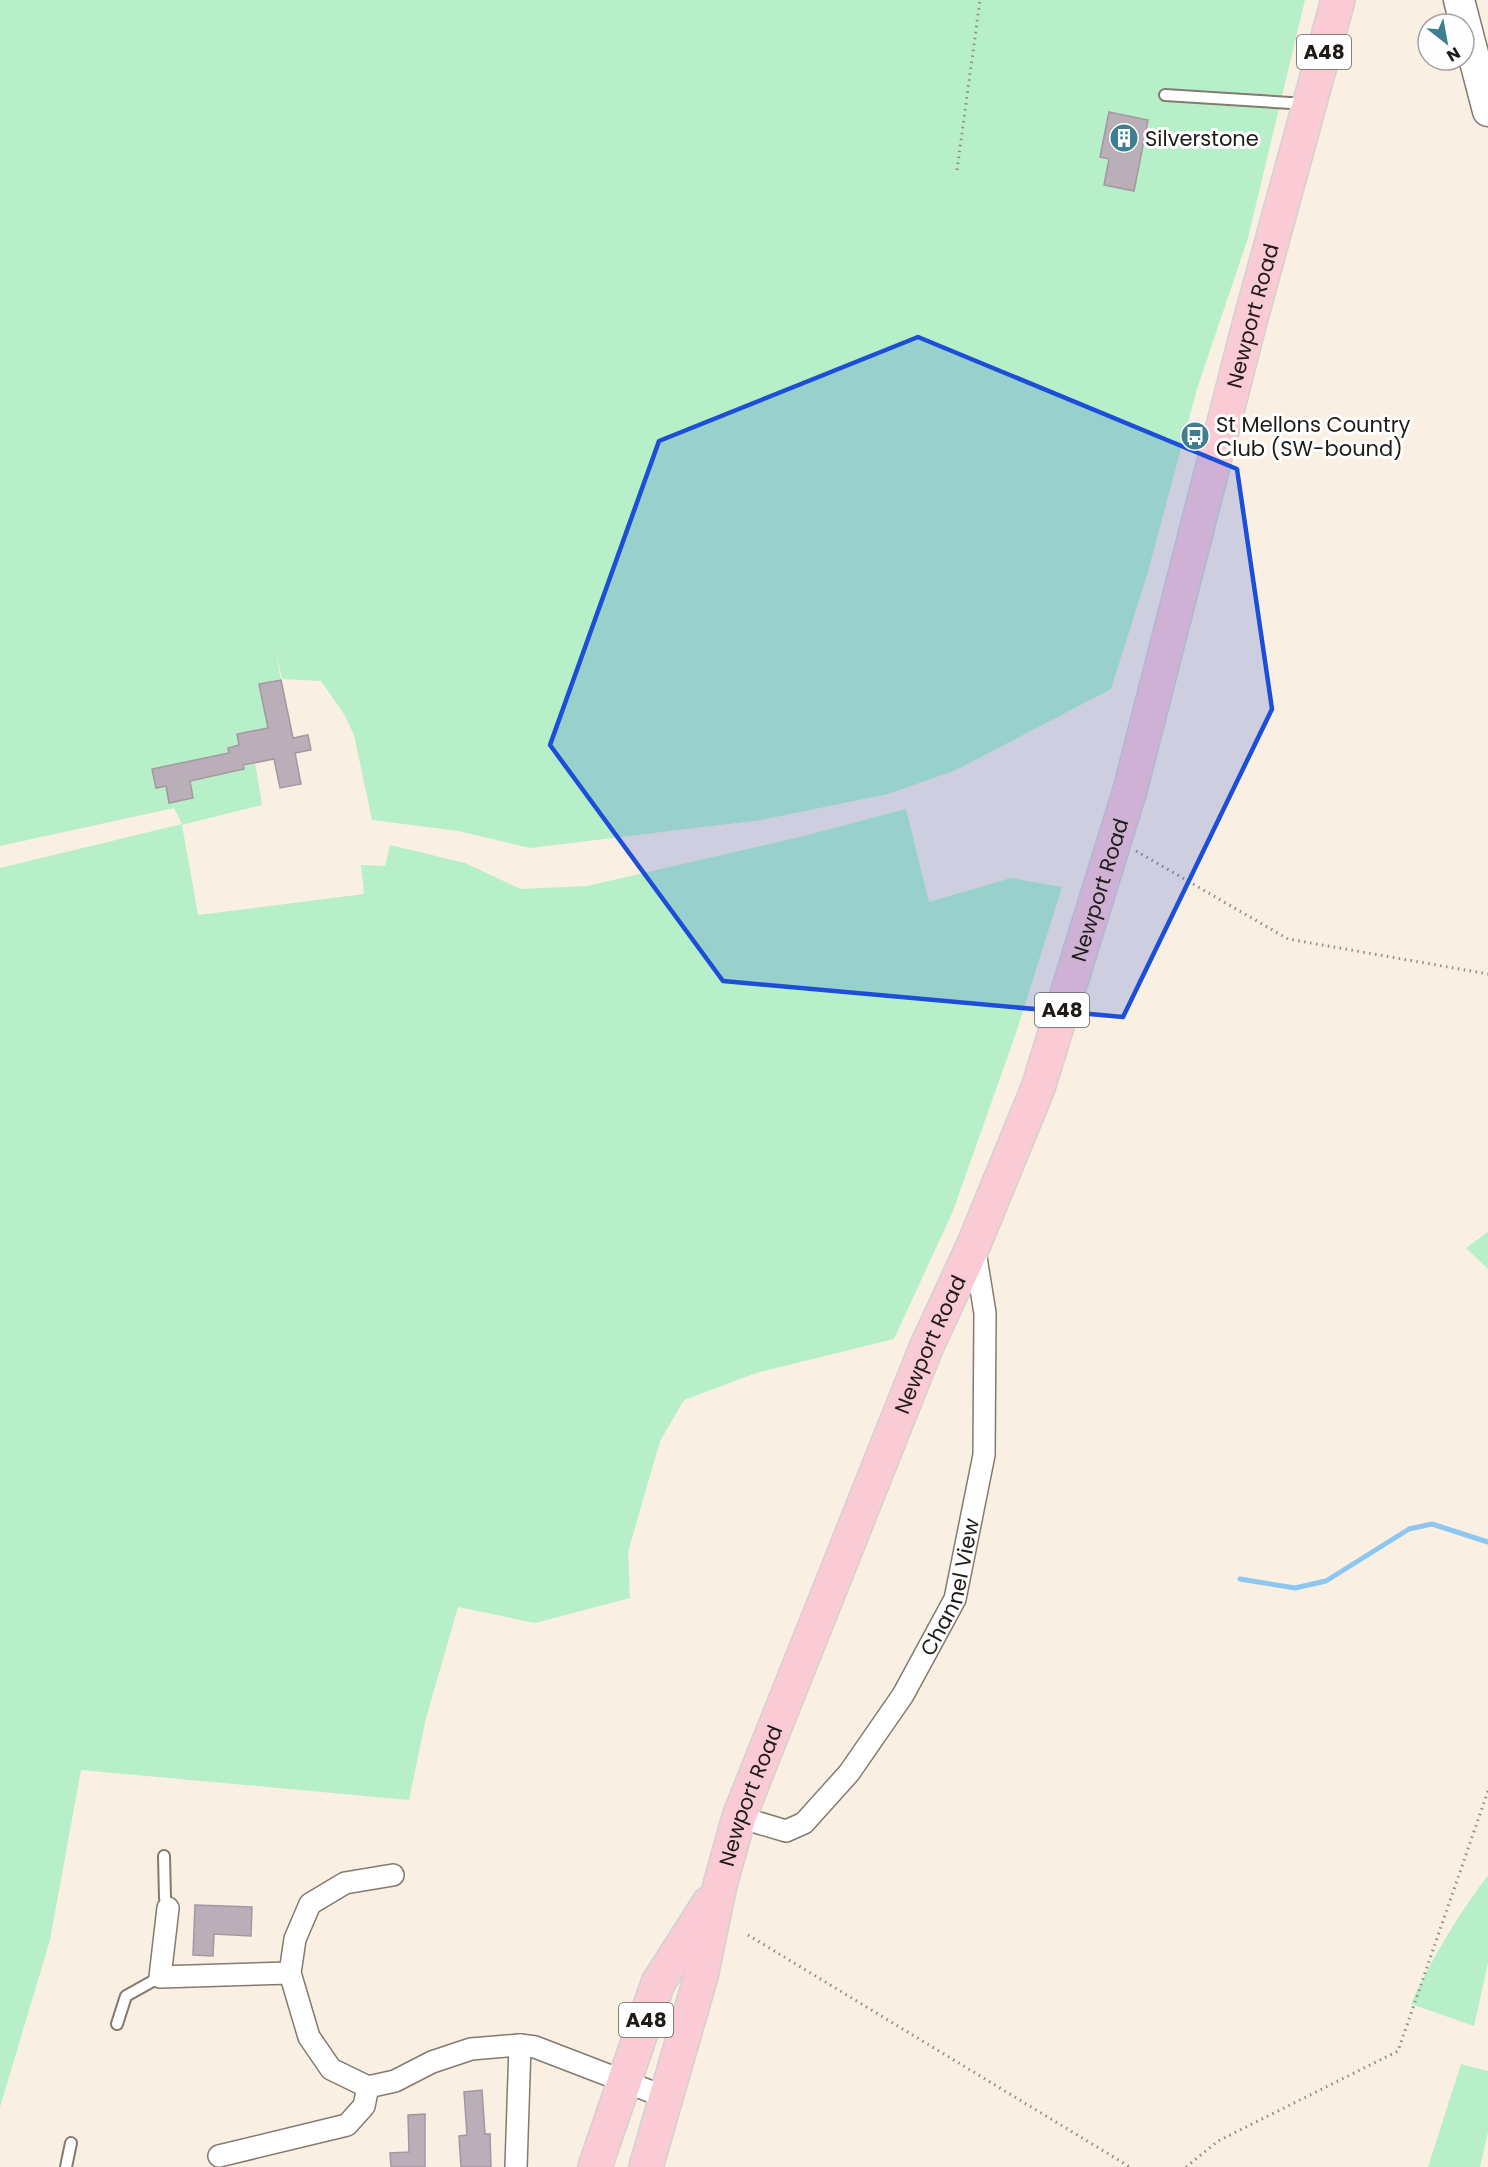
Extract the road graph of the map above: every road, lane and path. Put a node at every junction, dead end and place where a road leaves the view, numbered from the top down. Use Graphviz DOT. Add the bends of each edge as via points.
graph roads {
  1 [pos="980,0"];
  2 [pos="1338,0"];
  3 [pos="1459,0"];
  4 [pos="1165,95"];
  5 [pos="1310,104"];
  6 [pos="1488,111"];
  7 [pos="957,170"];
  8 [pos="1115,839"];
  9 [pos="1488,974"];
  10 [pos="974,1244"];
  11 [pos="1488,1791"];
  12 [pos="739,1816"];
  13 [pos="164,1856"];
  14 [pos="393,1875"];
  15 [pos="720,1885"];
  16 [pos="168,1908"];
  17 [pos="748,1935"];
  18 [pos="290,1973"];
  19 [pos="160,1977"];
  20 [pos="117,2024"];
  21 [pos="520,2045"];
  22 [pos="624,2083"];
  23 [pos="368,2087"];
  24 [pos="665,2097"];
  25 [pos="71,2143"];
  26 [pos="219,2156"];
  27 [pos="66,2167"];
  28 [pos="516,2167"];
  29 [pos="595,2167"];
  30 [pos="646,2167"];
  31 [pos="1130,2167"];
  32 [pos="1186,2167"];
  1 -- 7 [label="path"];
  2 -- 5 [label="main road, Newport Road / A48"];
  3 -- 6 [label="street"];
  4 -- 5 [label="lane"];
  5 -- 8 [label="main road, Newport Road / A48"];
  8 -- 9 [label="path" via="1287,939"];
  8 -- 10 [label="main road, Newport Road / A48" via="1038,1088"];
  10 -- 12 [label="main road, Newport Road / A48" via="926,1348"];
  10 -- 12 [label="street, Channel View" via="985,1313 984,1455 955,1599 903,1695 849,1773 804,1823 786,1831"];
  11 -- 32 [label="path" via="1398,2051 1218,2141"];
  12 -- 15 [label="main road, Newport Road / A48"];
  13 -- 16 [label="lane"];
  14 -- 18 [label="street" via="345,1884 310,1904 295,1939"];
  15 -- 22 [label="main road, Newport Road / A48" via="658,1983"];
  15 -- 24 [label="main road, Newport Road / A48" via="701,1976"];
  16 -- 19 [label="street"];
  17 -- 31 [label="path"];
  18 -- 19 [label="street"];
  18 -- 23 [label="street" via="309,2037 331,2069"];
  19 -- 20 [label="lane" via="126,1996"];
  21 -- 22 [label="street" via="535,2047"];
  21 -- 23 [label="street" via="471,2049 432,2062 395,2081"];
  21 -- 28 [label="street"];
  22 -- 24 [label="street"];
  22 -- 29 [label="main road, Newport Road / A48"];
  23 -- 26 [label="street" via="364,2106 347,2125"];
  24 -- 30 [label="main road, Newport Road / A48"];
  25 -- 27 [label="lane"];
}
